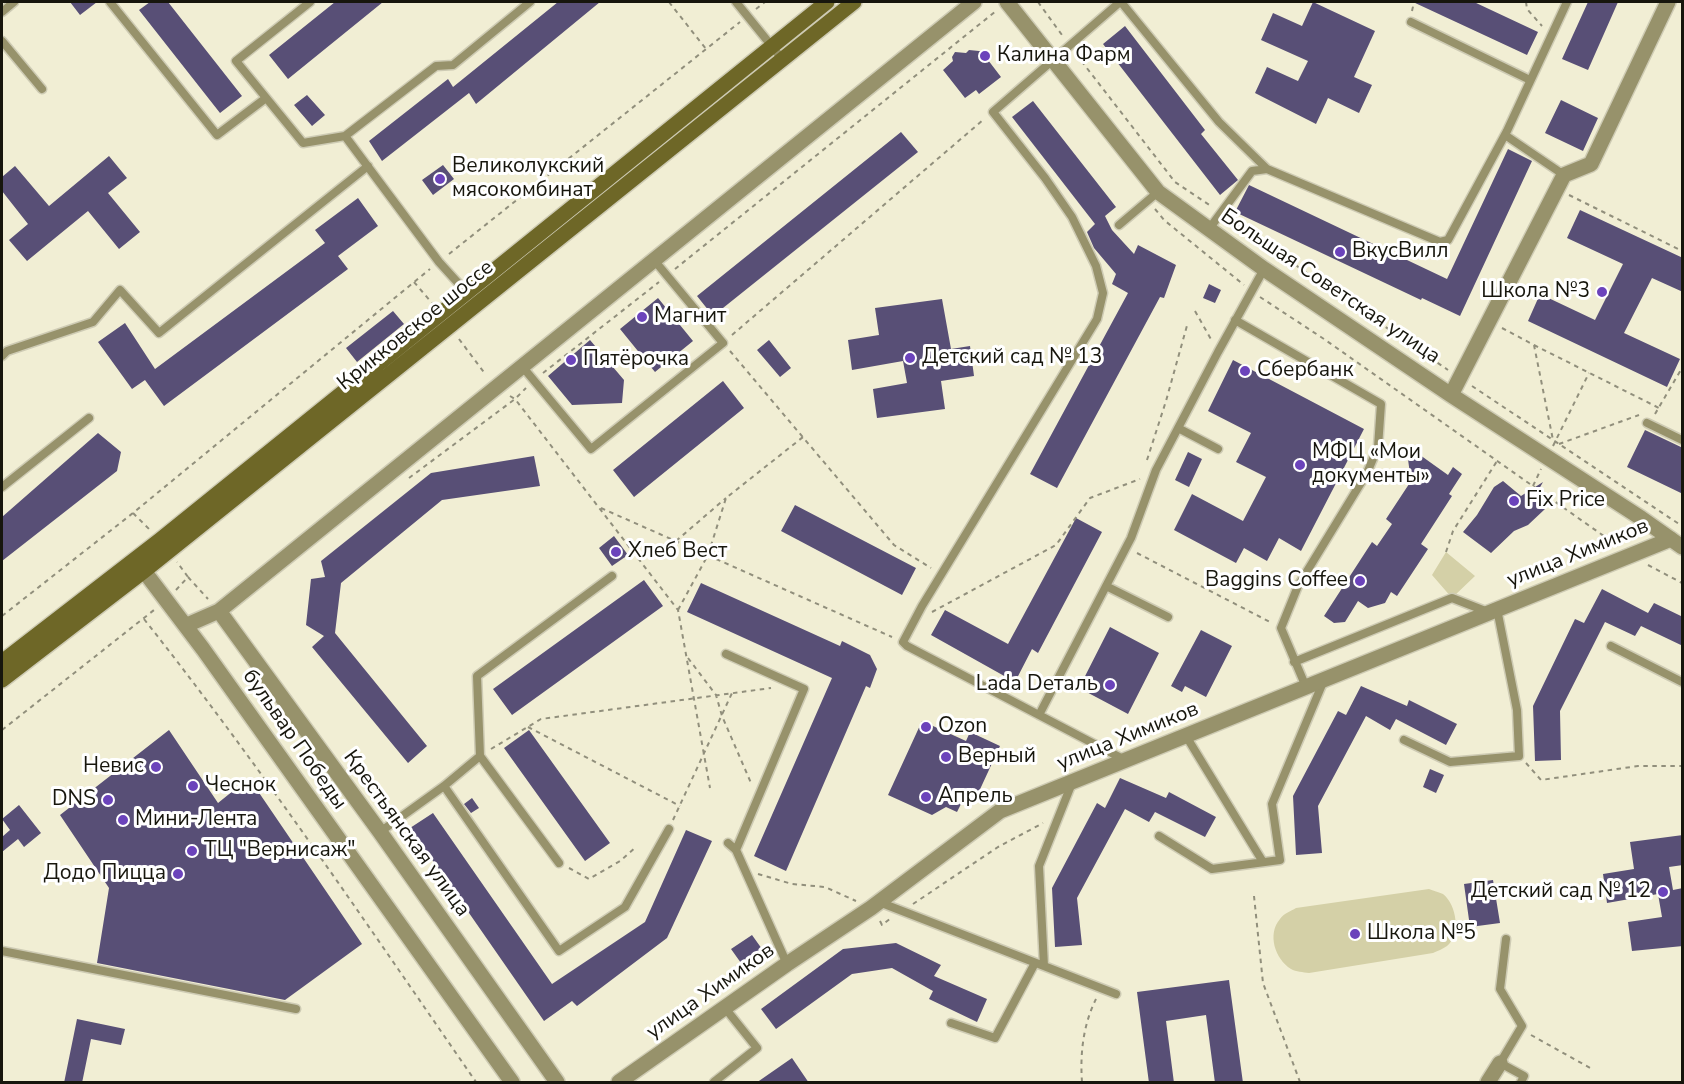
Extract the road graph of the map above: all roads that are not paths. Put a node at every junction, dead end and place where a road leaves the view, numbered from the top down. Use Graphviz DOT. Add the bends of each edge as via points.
graph roads {
  1 [pos="14,2"];
  2 [pos="110,2"];
  3 [pos="310,2"];
  4 [pos="530,2"];
  5 [pos="736,2"];
  6 [pos="827,2"];
  7 [pos="855,2"];
  8 [pos="974,2"];
  9 [pos="1007,2"];
  10 [pos="1120,2"];
  11 [pos="1567,2"];
  12 [pos="1668,2"];
  13 [pos="2,12"];
  14 [pos="1411,22"];
  15 [pos="2,41"];
  16 [pos="772,47"];
  17 [pos="1052,59"];
  18 [pos="783,60"];
  19 [pos="1530,80"];
  20 [pos="42,88"];
  21 [pos="266,98"];
  22 [pos="1505,135"];
  23 [pos="345,136"];
  24 [pos="368,166"];
  25 [pos="1268,169"];
  26 [pos="1564,175"];
  27 [pos="1158,192"];
  28 [pos="1119,225"];
  29 [pos="1209,230"];
  30 [pos="654,260"];
  31 [pos="1264,269"];
  32 [pos="466,292"];
  33 [pos="478,304"];
  34 [pos="1235,320"];
  35 [pos="2,357"];
  36 [pos="521,365"];
  37 [pos="1450,394"];
  38 [pos="89,418"];
  39 [pos="1647,423"];
  40 [pos="1178,428"];
  41 [pos="1683,440"];
  42 [pos="1218,449"];
  43 [pos="2,488"];
  44 [pos="1677,543"];
  45 [pos="144,571"];
  46 [pos="612,576"];
  47 [pos="1106,586"];
  48 [pos="219,611"];
  49 [pos="1493,611"];
  50 [pos="1168,617"];
  51 [pos="187,626"];
  52 [pos="1611,646"];
  53 [pos="726,654"];
  54 [pos="2,662"];
  55 [pos="1294,662"];
  56 [pos="2,680"];
  57 [pos="1324,680"];
  58 [pos="1683,682"];
  59 [pos="1306,687"];
  60 [pos="1039,715"];
  61 [pos="1186,736"];
  62 [pos="1404,740"];
  63 [pos="480,756"];
  64 [pos="1125,760"];
  65 [pos="1072,782"];
  66 [pos="444,786"];
  67 [pos="671,826"];
  68 [pos="380,832"];
  69 [pos="1159,837"];
  70 [pos="728,843"];
  71 [pos="736,850"];
  72 [pos="559,862"];
  73 [pos="1263,862"];
  74 [pos="875,905"];
  75 [pos="1506,939"];
  76 [pos="2,951"];
  77 [pos="787,963"];
  78 [pos="1039,965"];
  79 [pos="1116,994"];
  80 [pos="725,1008"];
  81 [pos="296,1009"];
  82 [pos="951,1023"];
  83 [pos="1500,1063"];
  84 [pos="512,1083"];
  85 [pos="557,1083"];
  86 [pos="619,1083"];
  87 [pos="714,1083"];
  88 [pos="1488,1083"];
  89 [pos="1521,1083"];
  1 -- 13 [label="lane"];
  2 -- 21 [label="lane" via="217,135"];
  3 -- 21 [label="lane" via="236,61"];
  4 -- 23 [label="lane" via="453,65 436,66"];
  5 -- 16 [label="lane"];
  6 -- 16 [label="main road"];
  7 -- 18 [label="main road, Крикковское шоссе"];
  8 -- 30 [label="street"];
  9 -- 17 [label="street, Большая Советская улица"];
  10 -- 17 [label="lane"];
  10 -- 25 [label="lane" via="1219,122"];
  11 -- 19 [label="lane"];
  12 -- 26 [label="street" via="1591,164"];
  14 -- 19 [label="lane"];
  15 -- 20 [label="lane"];
  16 -- 18 [label="lane"];
  16 -- 32 [label="main road"];
  17 -- 27 [label="street, Большая Советская улица"];
  17 -- 60 [label="lane" via="993,112 1072,217 1096,266 1103,293 1097,319 903,638 907,646"];
  18 -- 33 [label="main road, Крикковское шоссе"];
  19 -- 22 [label="lane"];
  21 -- 23 [label="lane" via="303,143"];
  22 -- 25 [label="lane" via="1444,242"];
  22 -- 26 [label="lane"];
  23 -- 24 [label="lane"];
  24 -- 32 [label="lane"];
  24 -- 35 [label="lane" via="159,333 120,290 93,322 7,351"];
  25 -- 29 [label="lane" via="1252,171"];
  26 -- 37 [label="street"];
  27 -- 28 [label="lane"];
  27 -- 29 [label="street, Большая Советская улица"];
  29 -- 31 [label="street, Большая Советская улица"];
  30 -- 36 [label="street"];
  30 -- 36 [label="lane" via="723,343 591,449"];
  31 -- 34 [label="lane"];
  31 -- 37 [label="street, Большая Советская улица"];
  32 -- 33 [label="lane"];
  32 -- 54 [label="main road"];
  33 -- 45 [label="main road, Крикковское шоссе"];
  34 -- 40 [label="lane"];
  34 -- 55 [label="lane" via="1381,404 1378,447 1367,473 1298,586 1281,628"];
  36 -- 48 [label="street"];
  37 -- 44 [label="street, Большая Советская улица"];
  38 -- 43 [label="lane"];
  39 -- 41 [label="lane"];
  40 -- 42 [label="lane"];
  40 -- 47 [label="lane"];
  44 -- 49 [label="street, улица Химиков" via="1631,555"];
  45 -- 51 [label="street, бульвар Победы"];
  45 -- 56 [label="main road, Крикковское шоссе"];
  46 -- 63 [label="lane" via="477,676"];
  47 -- 50 [label="lane"];
  47 -- 60 [label="lane"];
  48 -- 51 [label="street"];
  48 -- 68 [label="street, Крестьянская улица"];
  49 -- 55 [label="lane" via="1452,598"];
  49 -- 57 [label="street, улица Химиков"];
  49 -- 62 [label="lane" via="1517,710 1519,756 1450,762"];
  51 -- 84 [label="street, бульвар Победы"];
  52 -- 58 [label="lane"];
  53 -- 71 [label="lane" via="804,689"];
  55 -- 59 [label="lane"];
  57 -- 59 [label="street, улица Химиков"];
  57 -- 73 [label="lane" via="1272,804 1280,860"];
  59 -- 61 [label="street, улица Химиков"];
  60 -- 64 [label="lane"];
  61 -- 64 [label="street, улица Химиков"];
  61 -- 73 [label="lane"];
  63 -- 66 [label="lane"];
  63 -- 72 [label="lane"];
  64 -- 65 [label="street, улица Химиков"];
  65 -- 74 [label="street, улица Химиков" via="1000,811"];
  65 -- 78 [label="lane" via="1039,866"];
  66 -- 67 [label="lane" via="559,951 625,907"];
  66 -- 68 [label="lane"];
  68 -- 85 [label="street, Крестьянская улица"];
  69 -- 73 [label="lane" via="1212,869"];
  70 -- 71 [label="lane"];
  71 -- 77 [label="lane"];
  74 -- 77 [label="street, улица Химиков"];
  74 -- 78 [label="lane" via="902,911"];
  75 -- 83 [label="lane" via="1500,989 1522,1026"];
  76 -- 81 [label="lane"];
  77 -- 80 [label="street, улица Химиков"];
  78 -- 79 [label="lane"];
  78 -- 82 [label="lane" via="995,1038"];
  80 -- 86 [label="street, улица Химиков"];
  80 -- 87 [label="lane" via="757,1048"];
  83 -- 88 [label="street"];
  83 -- 89 [label="lane" via="1524,1076"];
}
